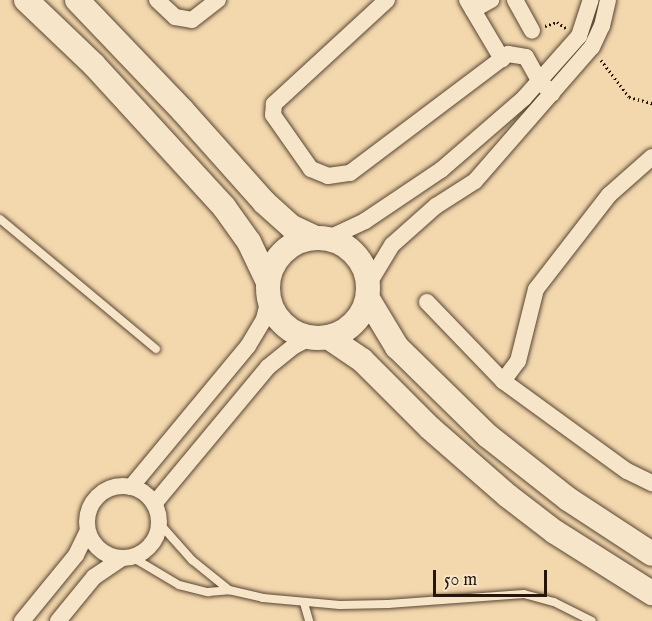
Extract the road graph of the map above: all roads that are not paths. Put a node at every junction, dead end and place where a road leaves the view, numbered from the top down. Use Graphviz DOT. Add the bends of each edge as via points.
graph roads {
  1 [pos="26,0"];
  2 [pos="77,0"];
  3 [pos="157,0"];
  4 [pos="218,0"];
  5 [pos="387,0"];
  6 [pos="491,0"];
  7 [pos="515,0"];
  8 [pos="591,0"];
  9 [pos="608,0"];
  10 [pos="470,5"];
  11 [pos="532,31"];
  12 [pos="586,42"];
  13 [pos="502,58"];
  14 [pos="539,80"];
  15 [pos="552,94"];
  16 [pos="652,157"];
  17 [pos="441,170"];
  18 [pos="456,194"];
  19 [pos="0,219"];
  20 [pos="321,237"];
  21 [pos="268,291"];
  22 [pos="368,291"];
  23 [pos="427,302"];
  24 [pos="319,337"];
  25 [pos="156,349"];
  26 [pos="503,381"];
  27 [pos="652,483"];
  28 [pos="132,487"];
  29 [pos="154,504"];
  30 [pos="159,523"];
  31 [pos="87,532"];
  32 [pos="652,554"];
  33 [pos="126,558"];
  34 [pos="229,590"];
  35 [pos="652,593"];
  36 [pos="304,603"];
  37 [pos="22,621"];
  38 [pos="58,621"];
  39 [pos="309,621"];
  40 [pos="592,621"];
  1 -- 21 [label="street" via="94,65 224,207 249,242"];
  2 -- 20 [label="street" via="264,202 292,227"];
  3 -- 4 [label="street" via="175,17 192,20"];
  5 -- 13 [label="street" via="274,104 273,115 311,169 328,176 350,173"];
  6 -- 10 [label="street"];
  7 -- 11 [label="street"];
  8 -- 12 [label="street"];
  9 -- 12 [label="street" via="602,26"];
  10 -- 13 [label="street"];
  12 -- 14 [label="street"];
  12 -- 15 [label="street"];
  13 -- 14 [label="street" via="518,53 526,57"];
  14 -- 15 [label="street"];
  14 -- 17 [label="street" via="524,98"];
  15 -- 18 [label="street" via="475,181"];
  16 -- 26 [label="street" via="609,195 536,289 518,361"];
  17 -- 18 [label="street"];
  17 -- 20 [label="street" via="365,221"];
  18 -- 22 [label="street" via="436,206 392,245"];
  19 -- 25 [label="lane"];
  20 -- 21 [label="street" via="297,242 282,252 273,266"];
  20 -- 22 [label="street" via="344,244 356,254 365,267"];
  21 -- 24 [label="street" via="284,324 296,333"];
  21 -- 28 [label="street" via="264,319 248,346"];
  22 -- 24 [label="street" via="353,324"];
  22 -- 32 [label="street" via="397,347 488,436 568,499"];
  23 -- 26 [label="street"];
  24 -- 29 [label="street" via="294,346 268,366"];
  24 -- 35 [label="street" via="362,360 445,441 555,532"];
  26 -- 27 [label="street" via="627,471"];
  28 -- 29 [label="street"];
  28 -- 31 [label="street" via="113,488 97,497 88,513"];
  29 -- 30 [label="street"];
  30 -- 33 [label="street" via="151,545"];
  30 -- 34 [label="lane" via="192,560"];
  31 -- 33 [label="street" via="100,551"];
  31 -- 37 [label="street" via="76,555"];
  33 -- 34 [label="lane" via="179,585 208,592"];
  33 -- 38 [label="street" via="94,577"];
  34 -- 36 [label="lane"];
  36 -- 39 [label="lane"];
  36 -- 40 [label="lane" via="388,604 524,594 554,602"];
}
